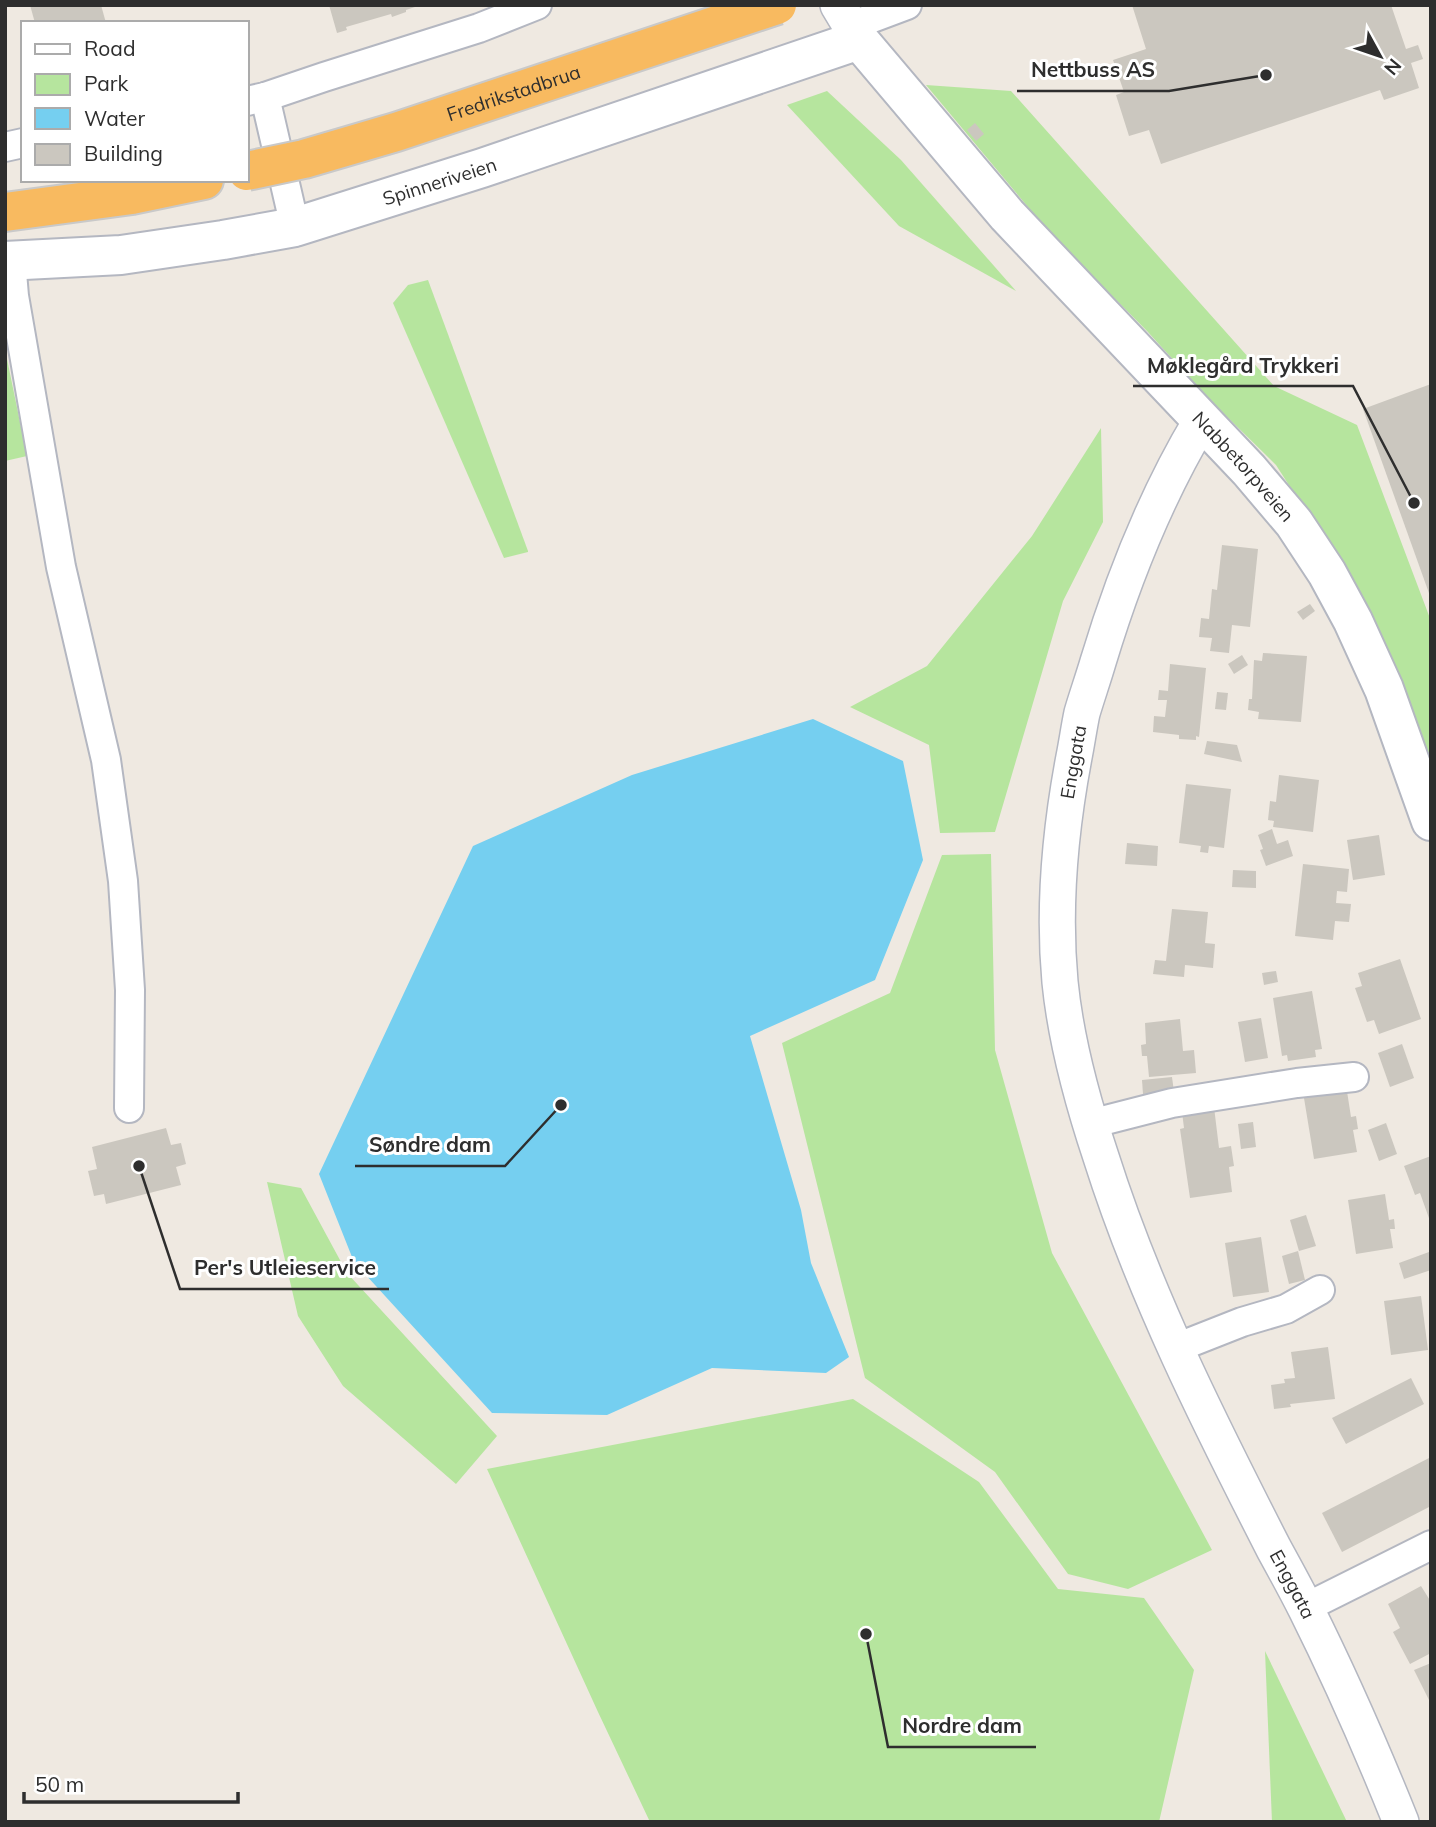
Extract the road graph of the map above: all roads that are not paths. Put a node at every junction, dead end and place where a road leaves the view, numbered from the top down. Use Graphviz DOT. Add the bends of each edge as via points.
graph roads {
  1 [pos="537,5"];
  2 [pos="777,5"];
  3 [pos="907,5"];
  4 [pos="850,24"];
  5 [pos="256,99"];
  6 [pos="248,171"];
  7 [pos="194,182"];
  8 [pos="5,212"];
  9 [pos="295,227"];
  10 [pos="8,261"];
  11 [pos="1201,421"];
  12 [pos="1431,821"];
  13 [pos="1354,1077"];
  14 [pos="129,1108"];
  15 [pos="1090,1124"];
  16 [pos="1320,1290"];
  17 [pos="1176,1348"];
  18 [pos="1431,1545"];
  19 [pos="1306,1608"];
  20 [pos="1401,1822"];
  1 -- 5 [label="street"];
  2 -- 6 [label="highway, Fredrikstadbrua, bridge" via="396,132"];
  3 -- 4 [label="street"];
  4 -- 9 [label="main road, Spinneriveien" via="482,168"];
  4 -- 11 [label="main road, Nabbetorpveien" via="1007,215"];
  5 -- 9 [label="street"];
  7 -- 8 [label="highway"];
  9 -- 10 [label="main road, Spinneriveien" via="121,255"];
  10 -- 14 [label="street" via="61,567 112,800 129,977"];
  11 -- 12 [label="main road, Nabbetorpveien" via="1294,523 1328,573 1384,689"];
  11 -- 15 [label="street, Enggata" via="1132,564 1082,714 1069,781 1059,849 1060,981 1070,1047"];
  13 -- 15 [label="street" via="1172,1103"];
  15 -- 17 [label="street, Enggata" via="1139,1264"];
  16 -- 17 [label="street" via="1286,1309"];
  17 -- 19 [label="street, Enggata"];
  18 -- 19 [label="street"];
  19 -- 20 [label="street, Enggata"];
}
